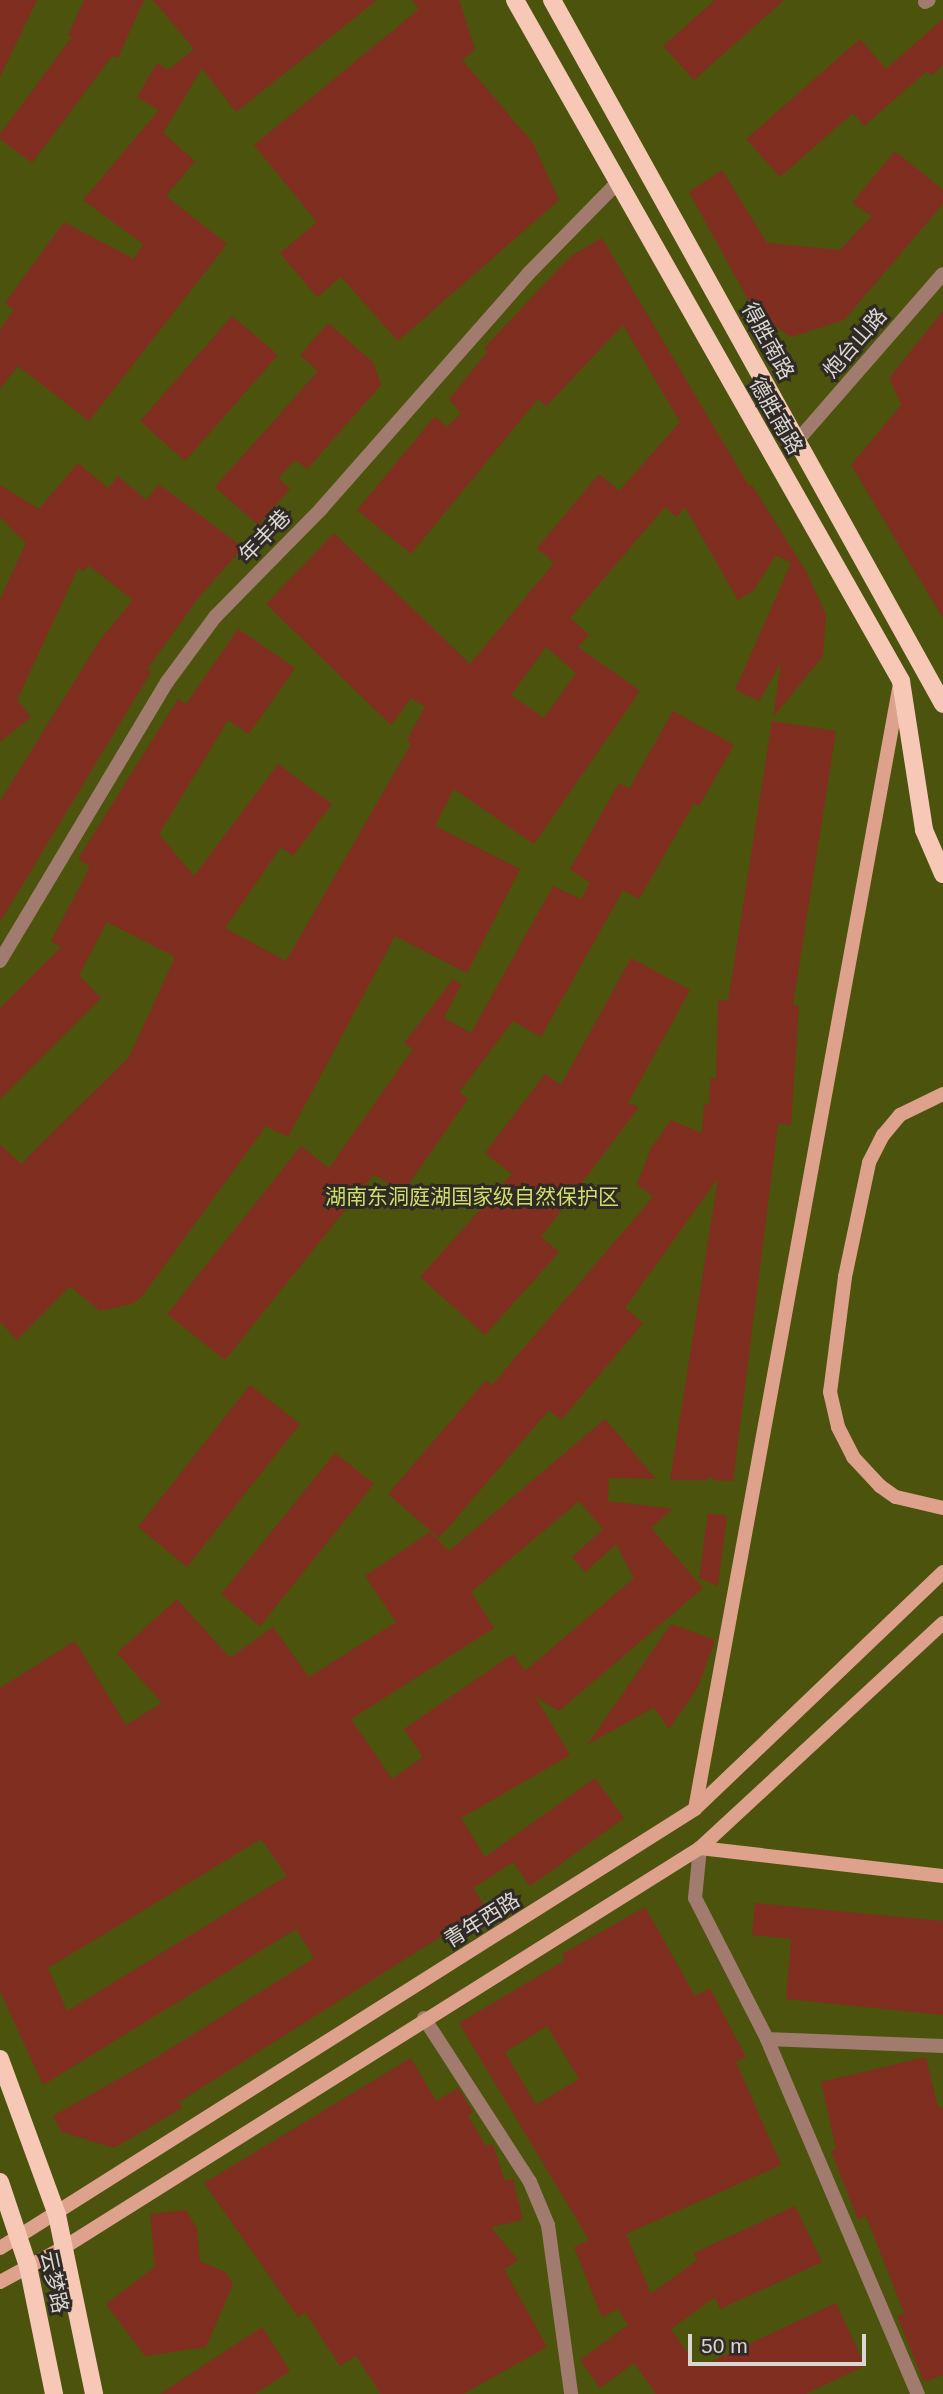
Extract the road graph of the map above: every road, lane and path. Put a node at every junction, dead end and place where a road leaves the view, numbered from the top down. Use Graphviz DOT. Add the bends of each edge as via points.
graph roads {
  1 [pos="515,0"];
  2 [pos="552,0"];
  3 [pos="617,183"];
  4 [pos="943,274"];
  5 [pos="798,440"];
  6 [pos="901,681"];
  7 [pos="943,704"];
  8 [pos="943,874"];
  9 [pos="0,961"];
  10 [pos="943,1094"];
  11 [pos="943,1508"];
  12 [pos="943,1573"];
  13 [pos="943,1623"];
  14 [pos="695,1809"];
  15 [pos="701,1848"];
  16 [pos="943,1876"];
  17 [pos="424,2018"];
  18 [pos="767,2039"];
  19 [pos="943,2046"];
  20 [pos="0,2059"];
  21 [pos="0,2182"];
  22 [pos="57,2215"];
  23 [pos="20,2236"];
  24 [pos="0,2248"];
  25 [pos="63,2248"];
  26 [pos="28,2266"];
  27 [pos="0,2282"];
  28 [pos="54,2394"];
  29 [pos="94,2394"];
  30 [pos="571,2394"];
  31 [pos="918,2394"];
  1 -- 3 [label="main road, 德胜南路"];
  2 -- 5 [label="main road, 得胜南路"];
  3 -- 6 [label="main road, 德胜南路"];
  3 -- 9 [label="street, 年丰巷" via="519,284 321,509 215,617 167,682"];
  4 -- 5 [label="street, 炮台山路"];
  5 -- 7 [label="main road, 得胜南路"];
  6 -- 8 [label="main road, 德胜南路" via="924,830"];
  6 -- 14 [label="main road"];
  10 -- 11 [label="main road" via="900,1115 869,1163 845,1277 831,1392 838,1427 853,1457 880,1486 896,1497"];
  12 -- 14 [label="main road, 青年西路"];
  13 -- 15 [label="main road"];
  14 -- 22 [label="main road, 青年西路"];
  15 -- 16 [label="main road"];
  15 -- 17 [label="main road"];
  15 -- 18 [label="street" via="695,1898"];
  17 -- 25 [label="main road"];
  17 -- 30 [label="street" via="530,2182 548,2225"];
  18 -- 19 [label="street"];
  18 -- 31 [label="street"];
  20 -- 22 [label="main road"];
  21 -- 23 [label="main road, 云梦路"];
  22 -- 23 [label="main road, 青年西路"];
  22 -- 25 [label="main road"];
  23 -- 24 [label="main road, 青年西路"];
  23 -- 26 [label="main road, 云梦路"];
  25 -- 26 [label="main road"];
  25 -- 29 [label="main road"];
  26 -- 27 [label="main road"];
  26 -- 28 [label="main road, 云梦路"];
}
